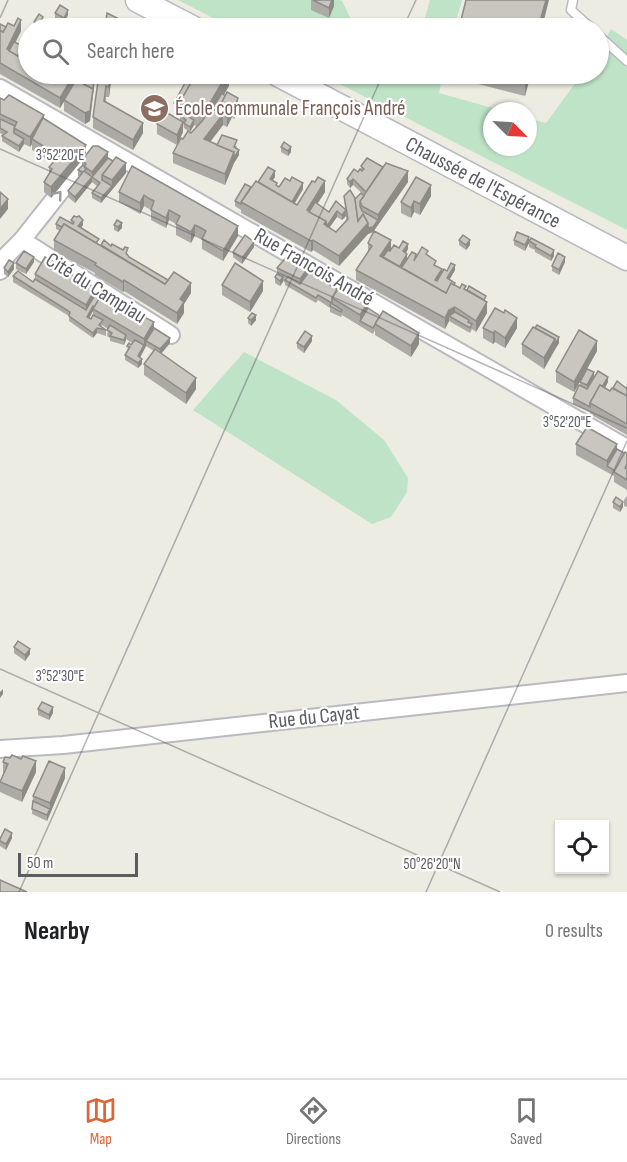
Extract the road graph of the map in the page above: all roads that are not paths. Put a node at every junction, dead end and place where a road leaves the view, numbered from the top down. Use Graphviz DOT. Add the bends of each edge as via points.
graph roads {
  1 [pos="138,0"];
  2 [pos="573,0"];
  3 [pos="173,18"];
  4 [pos="580,18"];
  5 [pos="609,45"];
  6 [pos="627,61"];
  7 [pos="297,84"];
  8 [pos="0,88"];
  9 [pos="99,143"];
  10 [pos="22,240"];
  11 [pos="627,258"];
  12 [pos="0,270"];
  13 [pos="171,335"];
  14 [pos="627,448"];
  15 [pos="627,683"];
  16 [pos="0,749"];
  1 -- 3 [label="main road"];
  2 -- 4 [label="lane" via="571,10"];
  5 -- 6 [label="lane"];
  7 -- 11 [label="main road, Chaussée de l'Espérance"];
  8 -- 9 [label="street, Rue Francois André"];
  10 -- 9 [label="street, one-way"];
  9 -- 14 [label="street, Rue Francois André"];
  10 -- 12 [label="street" via="3,259"];
  10 -- 13 [label="street, Cité du Campiau"];
  15 -- 16 [label="street, Rue du Cayat"];
}
